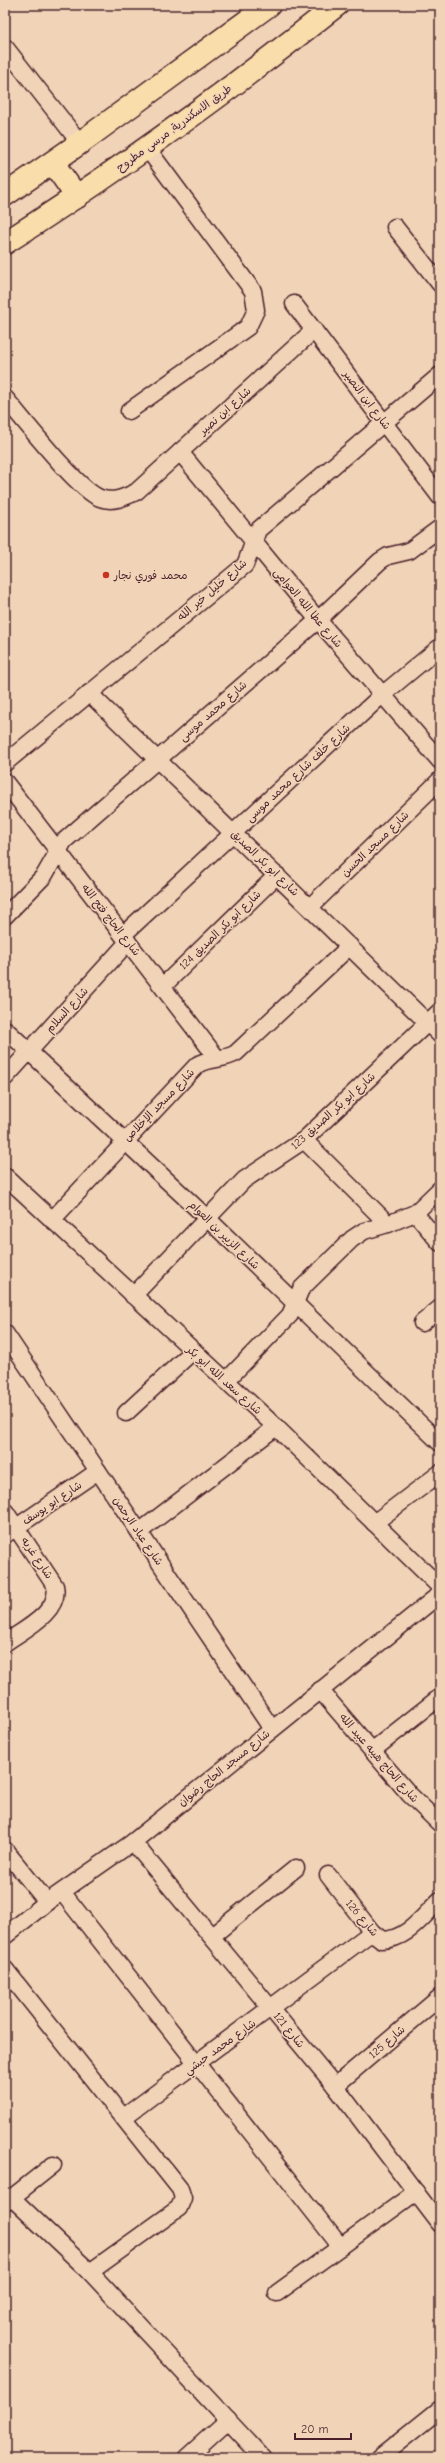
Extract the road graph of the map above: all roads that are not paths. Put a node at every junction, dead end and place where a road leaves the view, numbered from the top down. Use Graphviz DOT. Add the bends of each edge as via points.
graph roads {
  1 [pos="269,5"];
  2 [pos="337,5"];
  3 [pos="5,47"];
  4 [pos="80,143"];
  5 [pos="147,148"];
  6 [pos="53,163"];
  7 [pos="5,195"];
  8 [pos="78,197"];
  9 [pos="395,226"];
  10 [pos="5,243"];
  11 [pos="440,284"];
  12 [pos="294,304"];
  13 [pos="314,330"];
  14 [pos="440,375"];
  15 [pos="5,398"];
  16 [pos="129,411"];
  17 [pos="384,423"];
  18 [pos="180,452"];
  19 [pos="440,497"];
  20 [pos="440,528"];
  21 [pos="254,542"];
  22 [pos="318,620"];
  23 [pos="440,647"];
  24 [pos="89,693"];
  25 [pos="382,695"];
  26 [pos="157,759"];
  27 [pos="440,761"];
  28 [pos="5,763"];
  29 [pos="440,780"];
  30 [pos="5,782"];
  31 [pos="233,833"];
  32 [pos="58,850"];
  33 [pos="277,875"];
  34 [pos="310,907"];
  35 [pos="5,916"];
  36 [pos="126,938"];
  37 [pos="350,946"];
  38 [pos="163,986"];
  39 [pos="440,1011"];
  40 [pos="428,1022"];
  41 [pos="5,1029"];
  42 [pos="440,1035"];
  43 [pos="30,1052"];
  44 [pos="217,1058"];
  45 [pos="5,1078"];
  46 [pos="304,1140"];
  47 [pos="125,1141"];
  48 [pos="5,1176"];
  49 [pos="440,1189"];
  50 [pos="415,1213"];
  51 [pos="207,1218"];
  52 [pos="52,1220"];
  53 [pos="388,1224"];
  54 [pos="440,1243"];
  55 [pos="133,1296"];
  56 [pos="296,1304"];
  57 [pos="440,1308"];
  58 [pos="422,1323"];
  59 [pos="5,1332"];
  60 [pos="193,1351"];
  61 [pos="226,1381"];
  62 [pos="126,1413"];
  63 [pos="276,1427"];
  64 [pos="440,1443"];
  65 [pos="98,1471"];
  66 [pos="440,1473"];
  67 [pos="5,1510"];
  68 [pos="374,1522"];
  69 [pos="11,1531"];
  70 [pos="139,1532"];
  71 [pos="440,1587"];
  72 [pos="440,1594"];
  73 [pos="5,1643"];
  74 [pos="320,1690"];
  75 [pos="440,1697"];
  76 [pos="272,1729"];
  77 [pos="373,1750"];
  78 [pos="440,1824"];
  79 [pos="133,1842"];
  80 [pos="5,1850"];
  81 [pos="296,1868"];
  82 [pos="328,1875"];
  83 [pos="62,1892"];
  84 [pos="440,1900"];
  85 [pos="47,1902"];
  86 [pos="372,1932"];
  87 [pos="5,1936"];
  88 [pos="212,1936"];
  89 [pos="5,1969"];
  90 [pos="440,1997"];
  91 [pos="272,2009"];
  92 [pos="197,2064"];
  93 [pos="335,2086"];
  94 [pos="124,2118"];
  95 [pos="53,2165"];
  96 [pos="416,2192"];
  97 [pos="8,2200"];
  98 [pos="440,2224"];
  99 [pos="340,2247"];
  100 [pos="90,2272"];
  101 [pos="277,2293"];
  102 [pos="440,2409"];
  103 [pos="228,2420"];
  104 [pos="396,2453"];
  105 [pos="186,2458"];
  106 [pos="264,2458"];
  107 [pos="379,2458"];
  1 -- 4 [label="main road"];
  2 -- 5 [label="main road, طريق الاسكندرية, مرسى مطروح"];
  3 -- 4 [label="street"];
  4 -- 6 [label="main road"];
  5 -- 8 [label="main road, طريق الاسكندرية, مرسى مطروح"];
  5 -- 16 [label="street" via="254,291 256,310 248,327"];
  6 -- 7 [label="main road"];
  6 -- 8 [label="main road"];
  8 -- 10 [label="main road, طريق الاسكندرية, مرسى مطروح"];
  9 -- 11 [label="street"];
  12 -- 13 [label="street, شارع ابن النصير"];
  13 -- 17 [label="street, شارع ابن النصير"];
  13 -- 18 [label="street, شارع ابن نصير"];
  14 -- 17 [label="street, شارع خليل خير الله"];
  15 -- 18 [label="street, شارع ابن نصير" via="83,488 92,495 113,500 136,492"];
  17 -- 19 [label="street, شارع ابن النصير"];
  17 -- 21 [label="street, شارع خليل خير الله" via="258,530"];
  18 -- 21 [label="street, شارع عطا الله العوامى"];
  20 -- 22 [label="street, شارع محمد موسى" via="409,551 388,556 380,561"];
  21 -- 22 [label="street, شارع عطا الله العوامى"];
  21 -- 24 [label="street, شارع خليل خير الله" via="250,558 245,565"];
  22 -- 25 [label="street, شارع عطا الله العوامى"];
  22 -- 26 [label="street, شارع محمد موسى"];
  23 -- 25 [label="street, شارع خلف شارع محمد موسى"];
  24 -- 26 [label="street, شارع ابو بكر الصديق"];
  24 -- 28 [label="street, شارع خليل خير الله"];
  25 -- 27 [label="street, شارع عطا الله العوامى"];
  25 -- 31 [label="street, شارع خلف شارع محمد موسى"];
  26 -- 31 [label="street, شارع ابو بكر الصديق"];
  26 -- 32 [label="street, شارع محمد موسى" via="64,841"];
  29 -- 34 [label="street, شارع مسجد الحسن"];
  30 -- 32 [label="street, شارع الحاج فتح الله"];
  31 -- 33 [label="street, شارع ابو بكر الصديق"];
  31 -- 36 [label="street, شارع خلف شارع محمد موسى"];
  32 -- 35 [label="street, شارع محمد موسى" via="52,866 44,876"];
  32 -- 36 [label="street, شارع الحاج فتح الله"];
  33 -- 34 [label="street, شارع ابو بكر الصديق"];
  33 -- 38 [label="street, شارع ابو بكر الصديق 124"];
  34 -- 37 [label="street, شارع ابو بكر الصديق"];
  36 -- 38 [label="street, شارع الحاج فتح الله"];
  36 -- 43 [label="street, شارع السلام"];
  37 -- 40 [label="street, شارع ابو بكر الصديق"];
  37 -- 44 [label="street, شارع مسجد الإخلاص" via="236,1053"];
  38 -- 44 [label="street, شارع الحاج فتح الله"];
  39 -- 40 [label="street, شارع ابو بكر الصديق 123"];
  40 -- 42 [label="street, شارع ابو بكر الصديق"];
  40 -- 46 [label="street, شارع ابو بكر الصديق 123"];
  41 -- 43 [label="street, شارع الزبير بن العوام"];
  43 -- 45 [label="street, شارع السلام"];
  43 -- 47 [label="street, شارع الزبير بن العوام"];
  44 -- 47 [label="street, شارع مسجد الإخلاص" via="197,1065"];
  46 -- 51 [label="street, شارع ابو بكر الصديق 123" via="244,1180"];
  46 -- 53 [label="street"];
  47 -- 51 [label="street, شارع الزبير بن العوام"];
  47 -- 52 [label="street, شارع مسجد الإخلاص"];
  48 -- 52 [label="street, شارع سعد الله ابو بكر"];
  49 -- 50 [label="street"];
  50 -- 53 [label="street"];
  50 -- 54 [label="street"];
  51 -- 55 [label="street, شارع ابو بكر الصديق 123"];
  51 -- 56 [label="street, شارع الزبير بن العوام"];
  52 -- 55 [label="street, شارع سعد الله ابو بكر"];
  53 -- 56 [label="street" via="364,1230 352,1239 301,1289"];
  55 -- 60 [label="street, شارع سعد الله ابو بكر"];
  56 -- 61 [label="street" via="290,1315"];
  56 -- 64 [label="street, شارع الزبير بن العوام"];
  57 -- 58 [label="street"];
  59 -- 65 [label="street, شارع عباد الرحمن"];
  60 -- 61 [label="street, شارع سعد الله ابو بكر"];
  60 -- 62 [label="street"];
  61 -- 63 [label="street, شارع سعد الله ابو بكر"];
  63 -- 68 [label="street, شارع سعد الله ابو بكر"];
  63 -- 70 [label="street"];
  65 -- 69 [label="street, شارع ابو يوسف"];
  65 -- 70 [label="street, شارع عباد الرحمن"];
  66 -- 68 [label="street"];
  67 -- 69 [label="street, شارع غربه"];
  68 -- 71 [label="street, شارع سعد الله ابو بكر"];
  69 -- 73 [label="street, شارع غربه" via="55,1586 56,1599 53,1605"];
  70 -- 76 [label="street, شارع عباد الرحمن"];
  72 -- 74 [label="street, شارع مسجد الحاج رضوان"];
  74 -- 76 [label="street, شارع مسجد الحاج رضوان"];
  74 -- 77 [label="street, شارع الحاج هيبه عبيد الله"];
  75 -- 77 [label="street"];
  76 -- 79 [label="street, شارع مسجد الحاج رضوان"];
  77 -- 78 [label="street, شارع الحاج هيبه عبيد الله" via="410,1795"];
  79 -- 83 [label="street, شارع مسجد الحاج رضوان"];
  79 -- 88 [label="street, شارع 121"];
  80 -- 85 [label="street"];
  81 -- 88 [label="street"];
  82 -- 86 [label="street, شارع 126"];
  83 -- 85 [label="street, شارع مسجد الحاج رضوان"];
  83 -- 92 [label="street"];
  84 -- 86 [label="street, شارع 126" via="403,1935 392,1940 382,1940"];
  85 -- 87 [label="street, شارع مسجد الحاج رضوان"];
  86 -- 91 [label="street, شارع محمد حبشي"];
  88 -- 91 [label="street, شارع 121"];
  89 -- 94 [label="street"];
  90 -- 93 [label="street, شارع 125"];
  91 -- 92 [label="street, شارع محمد حبشي"];
  91 -- 93 [label="street, شارع 121"];
  92 -- 94 [label="street, شارع محمد حبشي"];
  92 -- 99 [label="street"];
  93 -- 96 [label="street, شارع 121"];
  94 -- 100 [label="street" via="174,2179 183,2198 179,2208 171,2215"];
  95 -- 97 [label="street"];
  96 -- 98 [label="street, شارع 121"];
  96 -- 99 [label="street"];
  97 -- 100 [label="street"];
  99 -- 101 [label="street"];
  100 -- 103 [label="street"];
  102 -- 104 [label="street"];
  103 -- 105 [label="street"];
  103 -- 106 [label="street"];
  104 -- 107 [label="street"];
}
